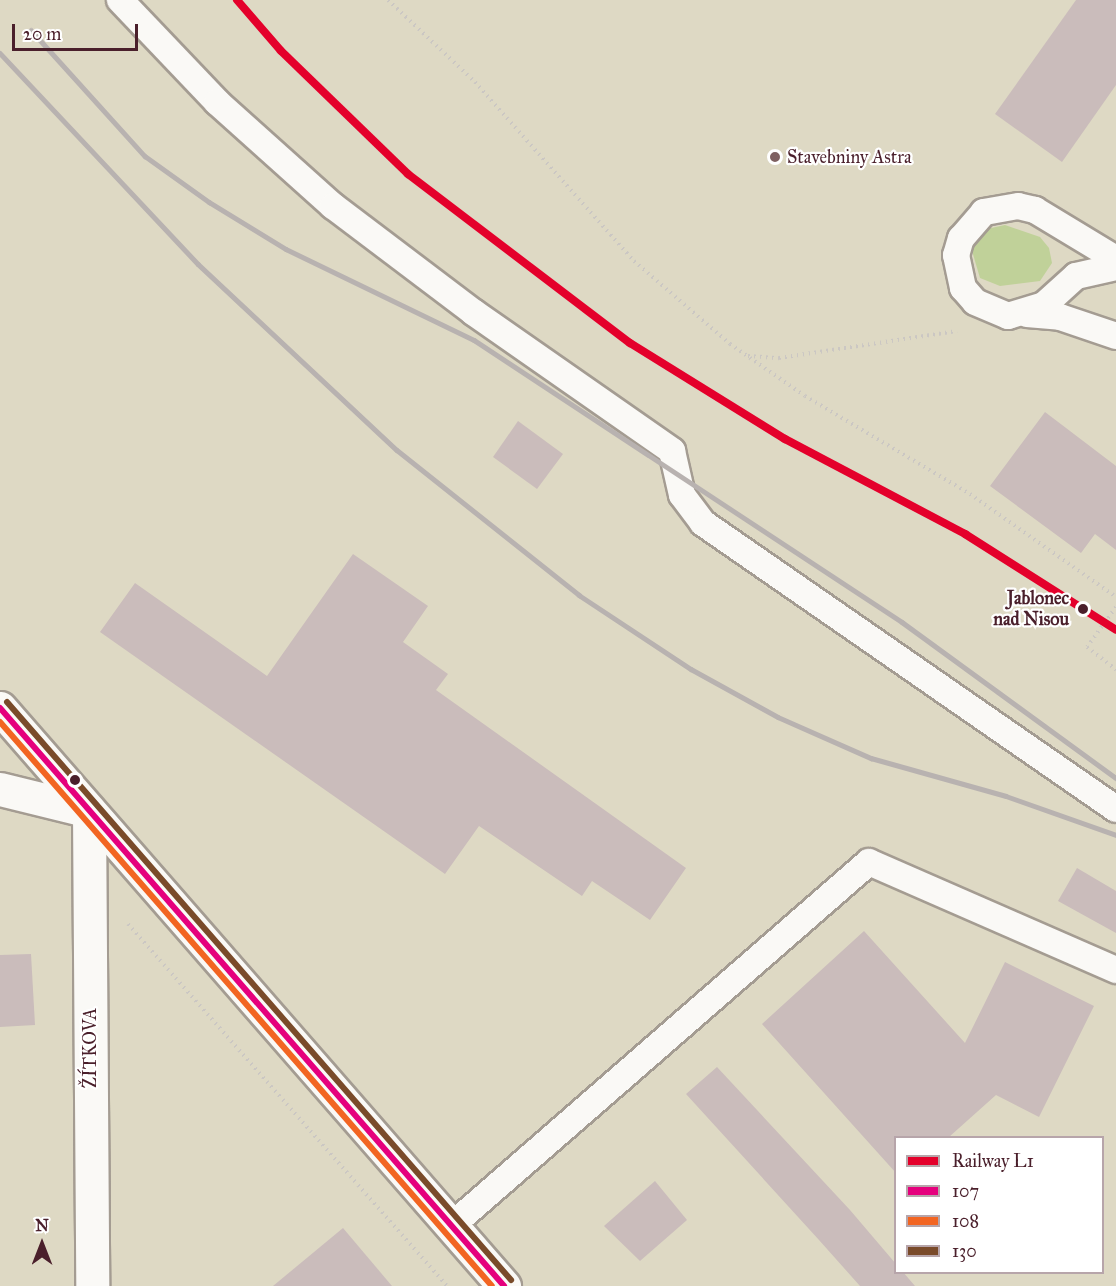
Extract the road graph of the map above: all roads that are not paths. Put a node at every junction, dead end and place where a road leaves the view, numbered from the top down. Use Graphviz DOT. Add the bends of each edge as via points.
graph roads {
  1 [pos="120,0"];
  2 [pos="1116,260"];
  3 [pos="1116,267"];
  4 [pos="1027,314"];
  5 [pos="1116,336"];
  6 [pos="0,708"];
  7 [pos="0,789"];
  8 [pos="1116,809"];
  9 [pos="89,810"];
  10 [pos="1116,970"];
  11 [pos="451,1226"];
  12 [pos="92,1286"];
  13 [pos="504,1286"];
  1 -- 8 [label="lane" via="217,102 333,206 473,312 672,451 682,495 703,523"];
  2 -- 4 [label="lane" via="1035,210 1001,206 984,212 961,238 957,272 963,288 990,311"];
  3 -- 4 [label="lane" via="1077,276"];
  4 -- 5 [label="lane" via="1060,317"];
  6 -- 9 [label="street"];
  7 -- 9 [label="street"];
  9 -- 11 [label="street"];
  9 -- 12 [label="street, ŽÍTKOVA"];
  10 -- 11 [label="lane" via="869,862"];
  11 -- 13 [label="street"];
}
